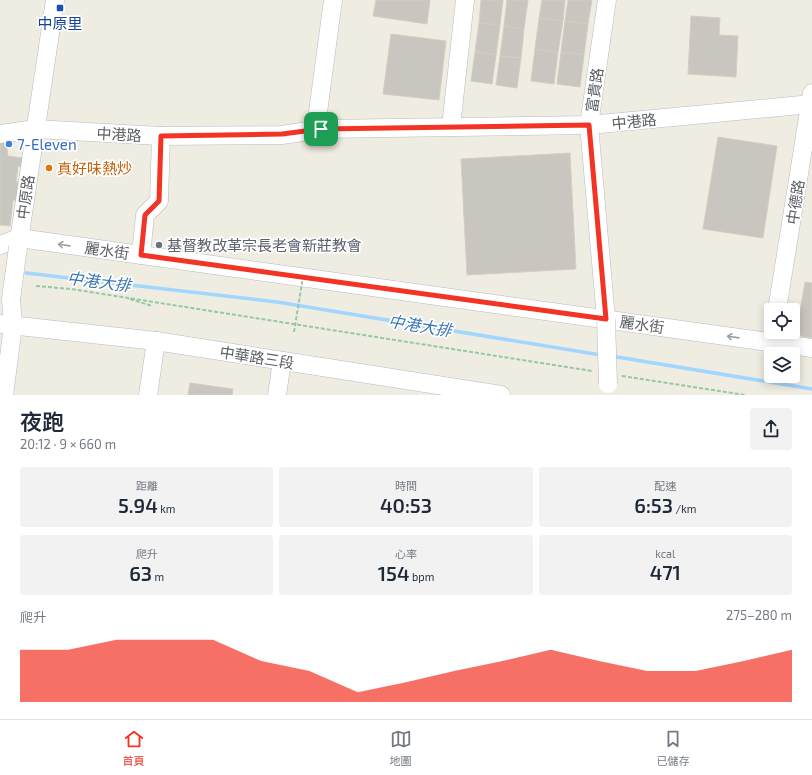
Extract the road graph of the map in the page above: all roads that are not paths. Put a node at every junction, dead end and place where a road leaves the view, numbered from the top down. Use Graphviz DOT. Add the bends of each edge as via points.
graph roads {
  1 [pos="55,0"];
  2 [pos="333,0"];
  3 [pos="465,0"];
  4 [pos="607,0"];
  5 [pos="811,100"];
  6 [pos="589,125"];
  7 [pos="451,127"];
  8 [pos="35,129"];
  9 [pos="321,129"];
  10 [pos="0,134"];
  11 [pos="161,136"];
  12 [pos="19,243"];
  13 [pos="0,244"];
  14 [pos="141,255"];
  15 [pos="778,303"];
  16 [pos="606,319"];
  17 [pos="7,325"];
  18 [pos="764,336"];
  19 [pos="780,339"];
  20 [pos="156,341"];
  21 [pos="812,348"];
  22 [pos="282,361"];
  23 [pos="608,384"];
  24 [pos="3,386"];
  25 [pos="417,389"];
  26 [pos="148,395"];
  27 [pos="277,395"];
  28 [pos="501,395"];
  1 -- 8 [label="street, 中原路"];
  2 -- 9 [label="street" via="318,112"];
  3 -- 7 [label="street"];
  4 -- 6 [label="street, 富貴路"];
  5 -- 6 [label="street, 中港路"];
  5 -- 15 [label="street, 中德路"];
  6 -- 7 [label="street, 中港路"];
  6 -- 16 [label="street, 富貴路"];
  7 -- 9 [label="street, 中港路"];
  8 -- 10 [label="street, 中港路"];
  8 -- 11 [label="street, 中港路"];
  8 -- 12 [label="street, 中原路"];
  9 -- 11 [label="street, 中港路" via="282,134"];
  11 -- 14 [label="street" via="159,201 145,215"];
  12 -- 13 [label="street"];
  14 -- 12 [label="street, 麗水街, one-way"];
  12 -- 17 [label="street, 中原路, bridge"];
  14 -- 16 [label="street, 麗水街"];
  18 -- 16 [label="street, 麗水街, one-way"];
  16 -- 23 [label="street, 富貴路, bridge"];
  17 -- 20 [label="street, 中華路三段"];
  17 -- 24 [label="street, 中原路"];
  19 -- 21 [label="street, 麗水街"];
  20 -- 22 [label="street, 中華路三段"];
  20 -- 26 [label="street"];
  22 -- 25 [label="street, 中華路三段"];
  22 -- 27 [label="street"];
  25 -- 28 [label="street, 中華路三段"];
}
